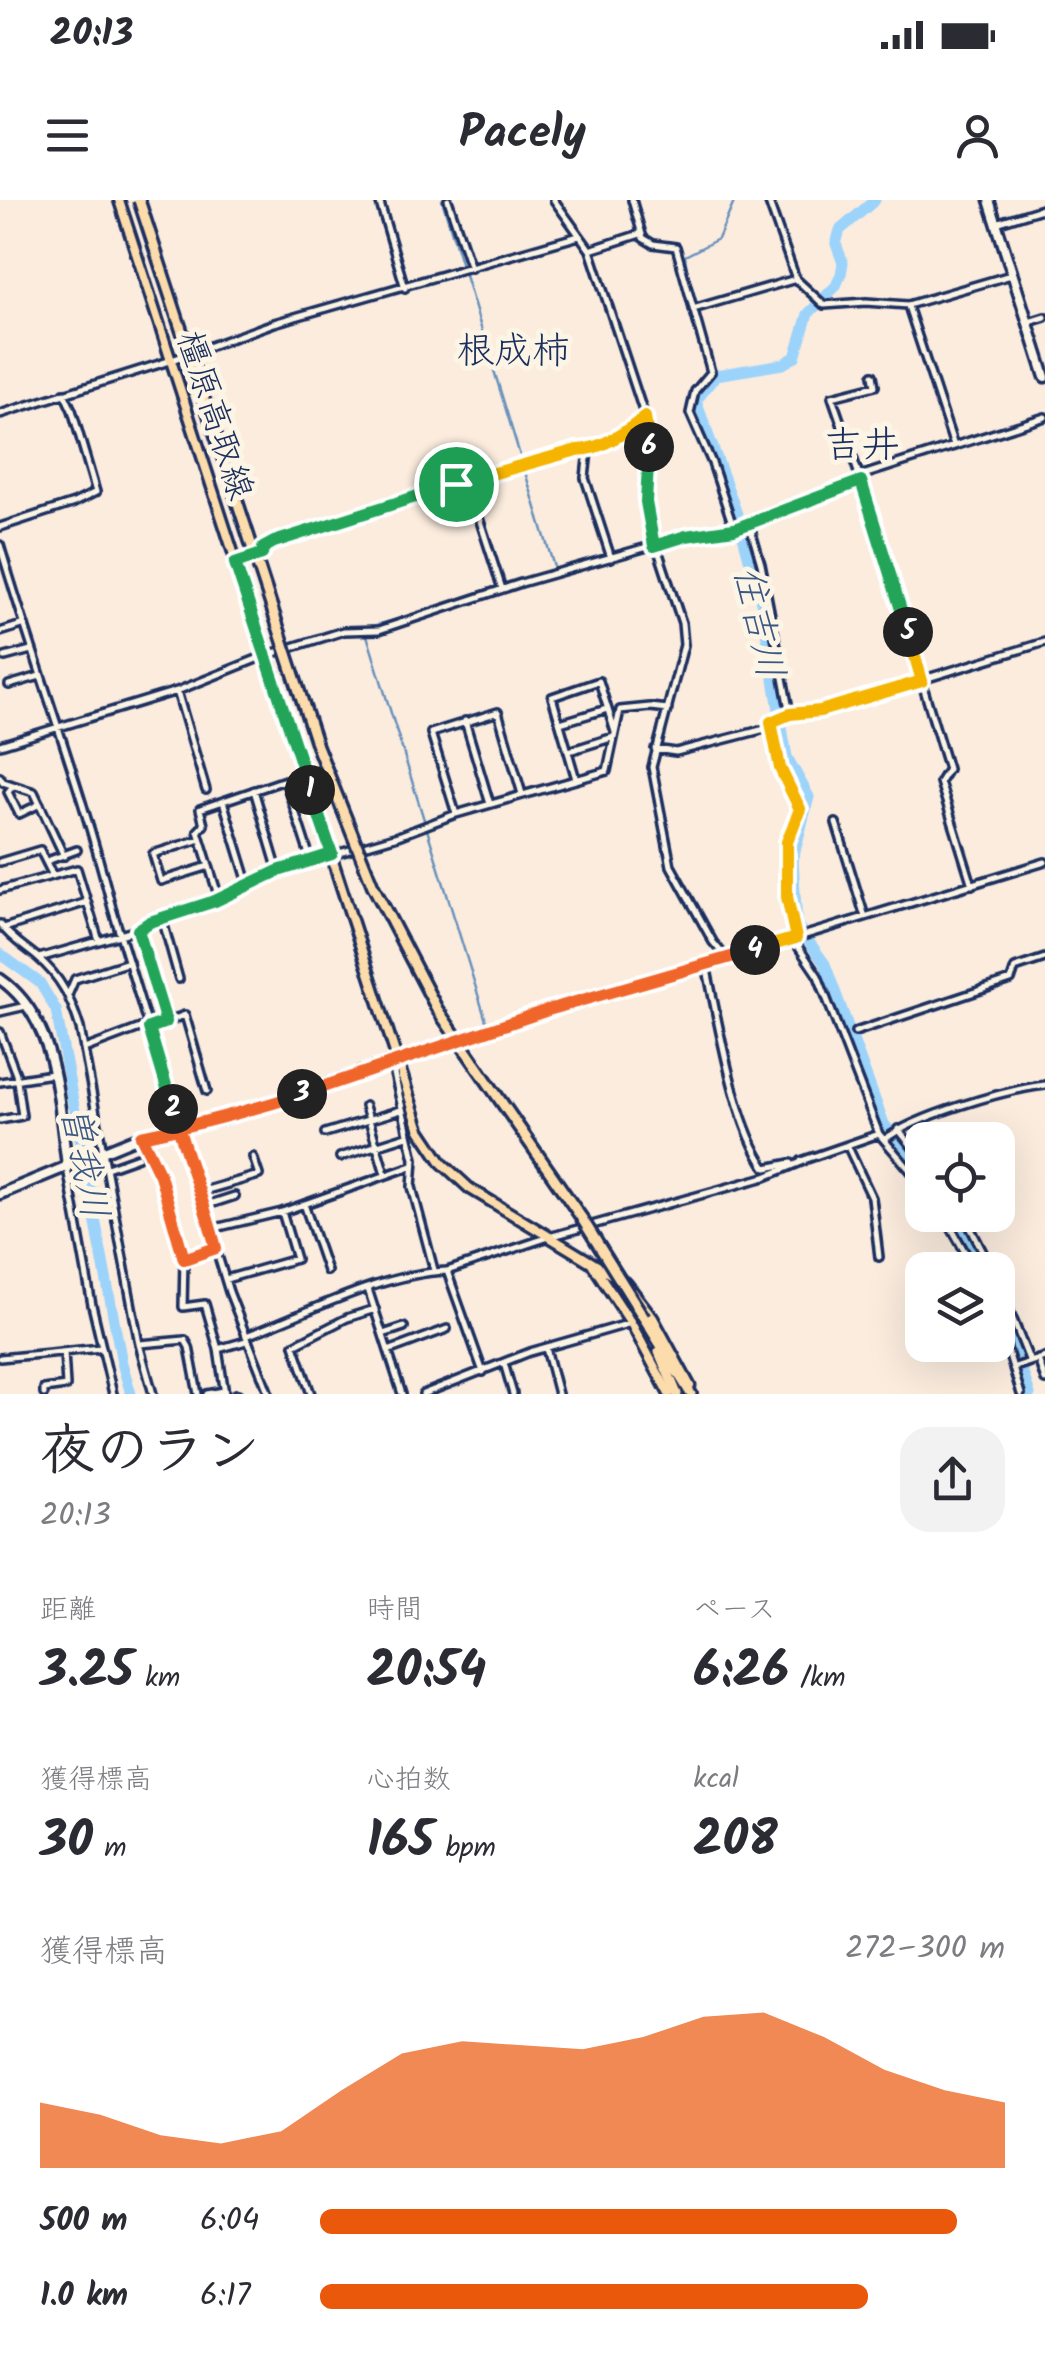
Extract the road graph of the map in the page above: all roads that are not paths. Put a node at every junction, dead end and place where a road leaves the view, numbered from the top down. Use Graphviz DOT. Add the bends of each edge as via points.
graph roads {
  1 [pos="119,200"];
  2 [pos="138,200"];
  3 [pos="379,200"];
  4 [pos="448,200"];
  5 [pos="554,200"];
  6 [pos="632,200"];
  7 [pos="768,200"];
  8 [pos="989,200"];
  9 [pos="1045,208"];
  10 [pos="996,223"];
  11 [pos="640,234"];
  12 [pos="579,236"];
  13 [pos="590,250"];
  14 [pos="467,269"];
  15 [pos="1011,275"];
  16 [pos="796,279"];
  17 [pos="405,288"];
  18 [pos="908,305"];
  19 [pos="693,309"];
  20 [pos="1045,317"];
  21 [pos="1028,322"];
  22 [pos="169,361"];
  23 [pos="873,374"];
  24 [pos="1045,377"];
  25 [pos="64,393"];
  26 [pos="0,414"];
  27 [pos="645,417"];
  28 [pos="1045,417"];
  29 [pos="954,446"];
  30 [pos="588,450"];
  31 [pos="860,478"];
  32 [pos="467,481"];
  33 [pos="749,522"];
  34 [pos="0,527"];
  35 [pos="734,529"];
  36 [pos="0,544"];
  37 [pos="654,546"];
  38 [pos="611,558"];
  39 [pos="235,563"];
  40 [pos="4,570"];
  41 [pos="501,586"];
  42 [pos="22,625"];
  43 [pos="0,632"];
  44 [pos="1045,642"];
  45 [pos="31,650"];
  46 [pos="264,656"];
  47 [pos="5,658"];
  48 [pos="40,676"];
  49 [pos="922,681"];
  50 [pos="9,685"];
  51 [pos="177,691"];
  52 [pos="608,709"];
  53 [pos="668,709"];
  54 [pos="790,714"];
  55 [pos="465,722"];
  56 [pos="771,722"];
  57 [pos="560,724"];
  58 [pos="57,728"];
  59 [pos="614,735"];
  60 [pos="0,746"];
  61 [pos="655,749"];
  62 [pos="568,751"];
  63 [pos="0,776"];
  64 [pos="576,778"];
  65 [pos="13,786"];
  66 [pos="206,790"];
  67 [pos="254,790"];
  68 [pos="522,794"];
  69 [pos="223,801"];
  70 [pos="41,804"];
  71 [pos="490,804"];
  72 [pos="456,814"];
  73 [pos="836,823"];
  74 [pos="200,839"];
  75 [pos="77,850"];
  76 [pos="332,854"];
  77 [pos="64,856"];
  78 [pos="310,860"];
  79 [pos="47,861"];
  80 [pos="0,862"];
  81 [pos="1045,862"];
  82 [pos="209,866"];
  83 [pos="278,871"];
  84 [pos="53,876"];
  85 [pos="248,884"];
  86 [pos="972,885"];
  87 [pos="0,890"];
  88 [pos="219,898"];
  89 [pos="87,902"];
  90 [pos="162,918"];
  91 [pos="864,918"];
  92 [pos="2,926"];
  93 [pos="138,930"];
  94 [pos="121,934"];
  95 [pos="796,938"];
  96 [pos="99,940"];
  97 [pos="39,958"];
  98 [pos="727,958"];
  99 [pos="1045,958"];
  100 [pos="129,962"];
  101 [pos="706,966"];
  102 [pos="179,979"];
  103 [pos="0,980"];
  104 [pos="14,990"];
  105 [pos="69,993"];
  106 [pos="0,994"];
  107 [pos="29,1005"];
  108 [pos="0,1012"];
  109 [pos="166,1022"];
  110 [pos="149,1026"];
  111 [pos="0,1032"];
  112 [pos="854,1032"];
  113 [pos="2,1042"];
  114 [pos="86,1048"];
  115 [pos="398,1062"];
  116 [pos="52,1074"];
  117 [pos="17,1079"];
  118 [pos="0,1082"];
  119 [pos="1045,1085"];
  120 [pos="207,1091"];
  121 [pos="365,1106"];
  122 [pos="401,1110"];
  123 [pos="0,1120"];
  124 [pos="369,1120"];
  125 [pos="179,1129"];
  126 [pos="898,1129"];
  127 [pos="326,1133"];
  128 [pos="141,1136"];
  129 [pos="407,1136"];
  130 [pos="881,1137"];
  131 [pos="905,1138"];
  132 [pos="376,1145"];
  133 [pos="847,1145"];
  134 [pos="103,1151"];
  135 [pos="340,1156"];
  136 [pos="138,1157"];
  137 [pos="253,1157"];
  138 [pos="804,1160"];
  139 [pos="69,1164"];
  140 [pos="905,1165"];
  141 [pos="412,1166"];
  142 [pos="108,1168"];
  143 [pos="385,1174"];
  144 [pos="200,1192"];
  145 [pos="0,1194"];
  146 [pos="235,1196"];
  147 [pos="304,1204"];
  148 [pos="204,1206"];
  149 [pos="282,1212"];
  150 [pos="211,1229"];
  151 [pos="549,1236"];
  152 [pos="216,1248"];
  153 [pos="584,1256"];
  154 [pos="879,1257"];
  155 [pos="184,1259"];
  156 [pos="434,1270"];
  157 [pos="327,1271"];
  158 [pos="447,1271"];
  159 [pos="225,1280"];
  160 [pos="368,1289"];
  161 [pos="375,1309"];
  162 [pos="644,1318"];
  163 [pos="631,1324"];
  164 [pos="1015,1324"];
  165 [pos="404,1327"];
  166 [pos="447,1329"];
  167 [pos="383,1334"];
  168 [pos="246,1338"];
  169 [pos="139,1344"];
  170 [pos="101,1348"];
  171 [pos="546,1348"];
  172 [pos="218,1349"];
  173 [pos="388,1351"];
  174 [pos="64,1352"];
  175 [pos="0,1358"];
  176 [pos="1042,1358"];
  177 [pos="1014,1362"];
  178 [pos="1030,1362"];
  179 [pos="504,1363"];
  180 [pos="1015,1366"];
  181 [pos="483,1372"];
  182 [pos="1045,1380"];
  183 [pos="456,1383"];
  184 [pos="225,1392"];
  185 [pos="44,1394"];
  186 [pos="113,1394"];
  187 [pos="153,1394"];
  188 [pos="198,1394"];
  189 [pos="207,1394"];
  190 [pos="268,1394"];
  191 [pos="311,1394"];
  192 [pos="402,1394"];
  193 [pos="424,1394"];
  194 [pos="459,1394"];
  195 [pos="513,1394"];
  196 [pos="558,1394"];
  197 [pos="670,1394"];
  198 [pos="677,1394"];
  199 [pos="693,1394"];
  200 [pos="1021,1394"];
  1 -- 22 [label="main road, 橿原高取線"];
  2 -- 162 [label="highway, bridge" via="317,746 372,886 462,1048"];
  3 -- 17 [label="street"];
  4 -- 14 [label="street"];
  5 -- 12 [label="street"];
  6 -- 11 [label="street"];
  7 -- 16 [label="street"];
  8 -- 10 [label="street"];
  9 -- 10 [label="street"];
  10 -- 15 [label="street"];
  11 -- 13 [label="street"];
  11 -- 19 [label="street" via="676,247"];
  12 -- 13 [label="street"];
  12 -- 14 [label="street"];
  13 -- 27 [label="street"];
  14 -- 17 [label="street"];
  15 -- 18 [label="street"];
  15 -- 21 [label="street"];
  16 -- 18 [label="street" via="824,305"];
  16 -- 19 [label="street"];
  17 -- 22 [label="street" via="274,323"];
  18 -- 29 [label="street"];
  19 -- 35 [label="street" via="711,372 695,391 690,413"];
  20 -- 21 [label="street"];
  21 -- 24 [label="street"];
  22 -- 25 [label="street"];
  22 -- 39 [label="main road, 橿原高取線"];
  23 -- 31 [label="street" via="875,386 832,397"];
  25 -- 26 [label="street"];
  25 -- 34 [label="street" via="96,492"];
  27 -- 30 [label="street"];
  27 -- 37 [label="street"];
  28 -- 29 [label="street"];
  29 -- 31 [label="street"];
  30 -- 32 [label="street"];
  30 -- 38 [label="street" via="585,478"];
  31 -- 33 [label="street"];
  31 -- 49 [label="street"];
  32 -- 39 [label="street" via="274,542"];
  32 -- 41 [label="street"];
  33 -- 35 [label="street"];
  33 -- 54 [label="street"];
  35 -- 37 [label="street"];
  36 -- 40 [label="street"];
  37 -- 38 [label="street"];
  37 -- 53 [label="street" via="684,645"];
  38 -- 41 [label="street"];
  39 -- 46 [label="main road, 橿原高取線"];
  40 -- 42 [label="street"];
  41 -- 46 [label="street" via="379,630 344,630"];
  42 -- 43 [label="street"];
  42 -- 45 [label="street"];
  44 -- 49 [label="street"];
  45 -- 47 [label="street"];
  45 -- 48 [label="street"];
  46 -- 51 [label="street"];
  46 -- 76 [label="main road, 橿原高取線"];
  48 -- 50 [label="street"];
  48 -- 58 [label="street"];
  49 -- 54 [label="street"];
  49 -- 86 [label="street" via="948,768 940,782"];
  51 -- 58 [label="street"];
  51 -- 66 [label="street"];
  52 -- 57 [label="street"];
  52 -- 57 [label="street" via="599,682 552,697"];
  52 -- 59 [label="street"];
  53 -- 59 [label="street" via="620,710"];
  53 -- 61 [label="street"];
  54 -- 56 [label="street"];
  55 -- 68 [label="street" via="498,712"];
  55 -- 71 [label="street"];
  55 -- 72 [label="street" via="430,733"];
  56 -- 61 [label="street" via="676,752"];
  56 -- 95 [label="street" via="780,768 800,809 787,842 787,897"];
  57 -- 62 [label="street"];
  58 -- 60 [label="street"];
  58 -- 94 [label="street"];
  59 -- 62 [label="street"];
  59 -- 64 [label="street" via="607,770"];
  61 -- 98 [label="street" via="652,768 671,866"];
  62 -- 64 [label="street"];
  63 -- 65 [label="street"];
  64 -- 68 [label="street"];
  65 -- 70 [label="street" via="34,792"];
  65 -- 70 [label="street" via="8,792 18,814"];
  67 -- 69 [label="street"];
  67 -- 78 [label="street" via="285,780"];
  67 -- 83 [label="street"];
  68 -- 71 [label="street"];
  69 -- 74 [label="street" via="200,809"];
  69 -- 85 [label="street"];
  70 -- 77 [label="street"];
  71 -- 72 [label="street"];
  72 -- 76 [label="street"];
  73 -- 91 [label="street"];
  74 -- 82 [label="street"];
  74 -- 82 [label="street" via="153,854 161,880"];
  75 -- 77 [label="street"];
  76 -- 78 [label="street"];
  76 -- 115 [label="main road, 橿原高取線"];
  77 -- 79 [label="street"];
  78 -- 83 [label="street"];
  79 -- 80 [label="street" via="40,850"];
  79 -- 84 [label="street"];
  81 -- 86 [label="street"];
  82 -- 88 [label="street"];
  83 -- 85 [label="street"];
  84 -- 87 [label="street"];
  84 -- 89 [label="street" via="77,869"];
  85 -- 88 [label="street"];
  86 -- 91 [label="street"];
  88 -- 90 [label="street"];
  89 -- 92 [label="street"];
  89 -- 96 [label="street"];
  90 -- 93 [label="street"];
  90 -- 102 [label="street"];
  91 -- 95 [label="street"];
  92 -- 97 [label="street"];
  93 -- 94 [label="street"];
  93 -- 109 [label="street"];
  94 -- 96 [label="street"];
  94 -- 100 [label="street"];
  95 -- 98 [label="street"];
  95 -- 130 [label="street" via="818,976"];
  96 -- 97 [label="street"];
  97 -- 105 [label="street"];
  98 -- 101 [label="street"];
  99 -- 112 [label="street" via="1015,968 1011,980"];
  100 -- 105 [label="street" via="75,978"];
  100 -- 110 [label="street"];
  101 -- 115 [label="street" via="548,1010"];
  101 -- 138 [label="street" via="756,1153 766,1168"];
  103 -- 104 [label="street"];
  104 -- 106 [label="street"];
  104 -- 107 [label="street"];
  105 -- 114 [label="street"];
  107 -- 108 [label="street"];
  107 -- 116 [label="street"];
  109 -- 110 [label="street"];
  109 -- 120 [label="street" via="184,1015"];
  110 -- 114 [label="street"];
  110 -- 125 [label="street"];
  111 -- 113 [label="street"];
  113 -- 117 [label="street"];
  114 -- 134 [label="street"];
  115 -- 122 [label="street"];
  115 -- 125 [label="street"];
  115 -- 151 [label="main road, 橿原高取線" via="414,1116 442,1163 469,1188"];
  116 -- 117 [label="street"];
  116 -- 139 [label="street"];
  117 -- 118 [label="street"];
  117 -- 123 [label="street" via="22,1116"];
  119 -- 126 [label="street"];
  121 -- 124 [label="street"];
  122 -- 124 [label="street"];
  122 -- 129 [label="street"];
  124 -- 127 [label="street"];
  124 -- 132 [label="street"];
  125 -- 128 [label="street"];
  125 -- 144 [label="street"];
  126 -- 130 [label="street"];
  126 -- 131 [label="street"];
  128 -- 134 [label="street"];
  128 -- 155 [label="street" via="160,1175"];
  129 -- 132 [label="street"];
  129 -- 141 [label="street"];
  130 -- 133 [label="street"];
  130 -- 140 [label="street"];
  132 -- 135 [label="street"];
  132 -- 143 [label="street"];
  133 -- 138 [label="street"];
  133 -- 154 [label="street" via="872,1198"];
  134 -- 139 [label="street"];
  134 -- 142 [label="street"];
  136 -- 142 [label="street"];
  137 -- 144 [label="street" via="259,1174"];
  138 -- 151 [label="street" via="765,1177"];
  139 -- 145 [label="street"];
  139 -- 170 [label="street"];
  141 -- 143 [label="street"];
  141 -- 156 [label="street"];
  142 -- 169 [label="street"];
  143 -- 147 [label="street"];
  144 -- 148 [label="street"];
  146 -- 148 [label="street"];
  147 -- 149 [label="street"];
  147 -- 157 [label="street"];
  148 -- 150 [label="street"];
  149 -- 150 [label="street"];
  149 -- 159 [label="street" via="296,1260"];
  150 -- 152 [label="street"];
  151 -- 153 [label="main road, 橿原高取線"];
  151 -- 158 [label="street"];
  152 -- 155 [label="street"];
  152 -- 159 [label="street"];
  153 -- 163 [label="main road, 橿原高取線"];
  153 -- 199 [label="main road, 橿原高取線" via="635,1292"];
  155 -- 172 [label="street" via="183,1307 205,1304"];
  156 -- 158 [label="street"];
  156 -- 160 [label="street"];
  158 -- 181 [label="street"];
  159 -- 168 [label="street"];
  160 -- 161 [label="street"];
  160 -- 168 [label="street"];
  161 -- 167 [label="street"];
  161 -- 191 [label="street" via="294,1344"];
  162 -- 198 [label="highway"];
  162 -- 199 [label="highway"];
  163 -- 171 [label="street"];
  163 -- 197 [label="main road, 橿原高取線"];
  164 -- 178 [label="street"];
  165 -- 167 [label="street"];
  166 -- 173 [label="street"];
  167 -- 173 [label="street"];
  168 -- 172 [label="street"];
  168 -- 190 [label="street"];
  169 -- 187 [label="street"];
  169 -- 188 [label="street" via="184,1340"];
  170 -- 174 [label="street"];
  170 -- 186 [label="street"];
  171 -- 179 [label="street"];
  171 -- 196 [label="street"];
  172 -- 184 [label="street"];
  173 -- 192 [label="street"];
  174 -- 175 [label="street"];
  174 -- 185 [label="street" via="66,1386"];
  176 -- 178 [label="street"];
  176 -- 182 [label="street"];
  177 -- 180 [label="street"];
  178 -- 180 [label="street"];
  179 -- 181 [label="street"];
  179 -- 195 [label="street"];
  180 -- 200 [label="street"];
  181 -- 183 [label="street"];
  183 -- 193 [label="street"];
  183 -- 194 [label="street"];
  184 -- 189 [label="street"];
}
